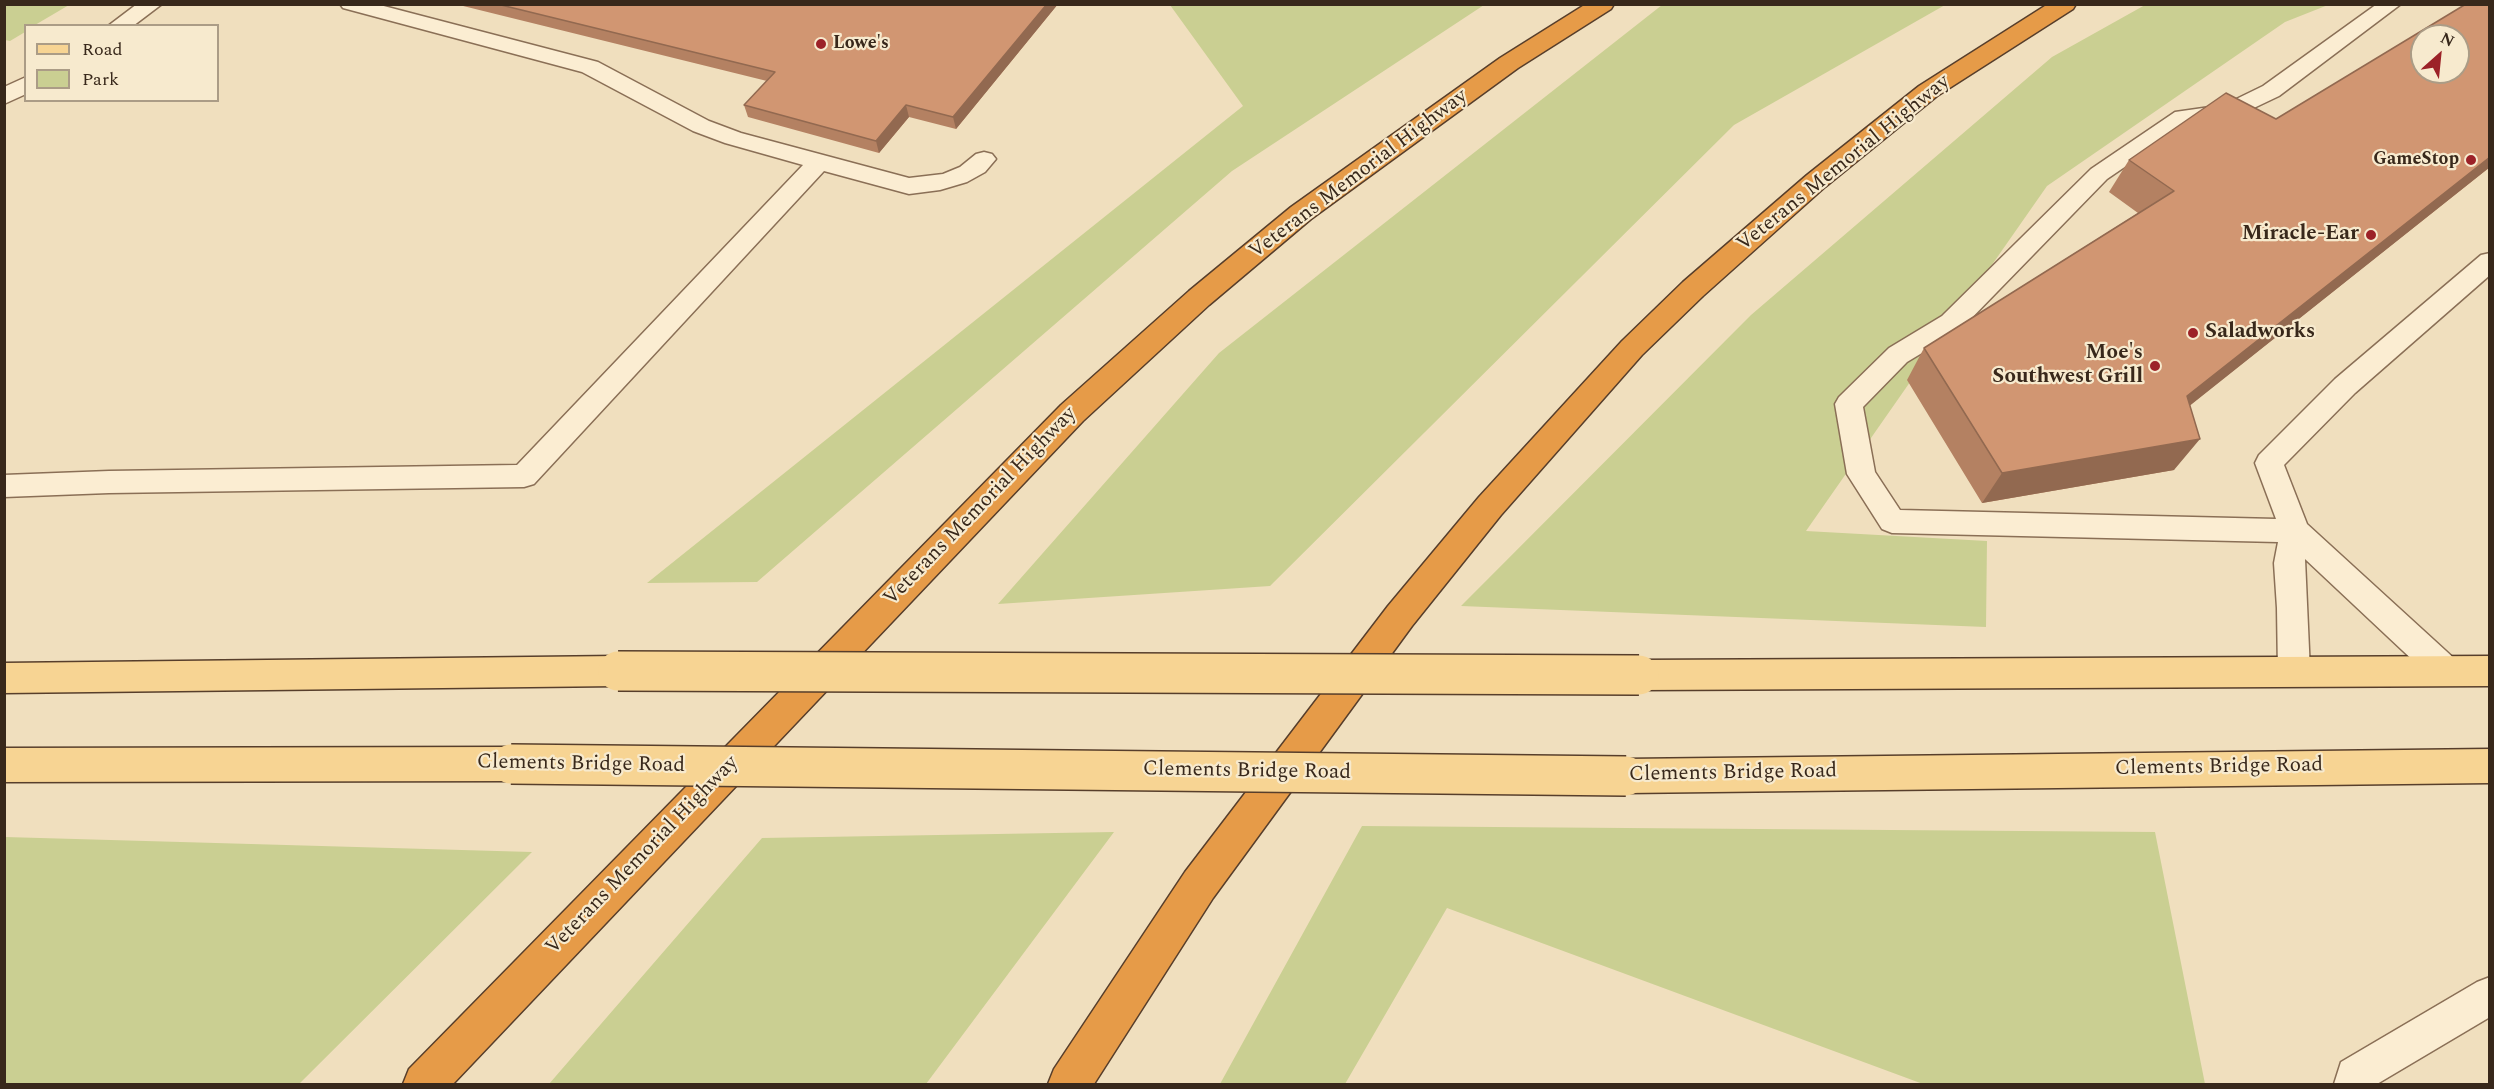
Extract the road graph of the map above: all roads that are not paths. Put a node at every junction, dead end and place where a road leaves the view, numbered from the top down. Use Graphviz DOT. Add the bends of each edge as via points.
graph roads {
  1 [pos="152,4"];
  2 [pos="350,4"];
  3 [pos="1603,4"];
  4 [pos="2065,4"];
  5 [pos="2391,4"];
  6 [pos="121,24"];
  7 [pos="24,85"];
  8 [pos="4,97"];
  9 [pos="984,159"];
  10 [pos="820,161"];
  11 [pos="2490,261"];
  12 [pos="4,486"];
  13 [pos="2295,531"];
  14 [pos="2446,671"];
  15 [pos="2490,671"];
  16 [pos="2294,672"];
  17 [pos="4,678"];
  18 [pos="4,765"];
  19 [pos="2490,766"];
  20 [pos="2490,995"];
  21 [pos="2357,1083"];
  22 [pos="424,1084"];
  23 [pos="1069,1084"];
  1 -- 6 [label="lane"];
  2 -- 10 [label="lane" via="590,67 701,126"];
  3 -- 22 [label="highway, Veterans Memorial Highway" via="1509,63 1301,213 1072,412"];
  4 -- 23 [label="highway, Veterans Memorial Highway" via="1928,91 1808,188 1632,348 1490,506 1400,616 1199,885"];
  5 -- 13 [label="lane" via="2271,91 2229,111 2183,117 2098,174 1951,323 1898,355 1849,404 1861,474 1892,521"];
  7 -- 8 [label="lane"];
  9 -- 10 [label="lane" via="976,169 939,184 909,186"];
  10 -- 12 [label="lane" via="524,476"];
  11 -- 13 [label="lane" via="2345,386 2269,463"];
  13 -- 14 [label="lane"];
  13 -- 16 [label="lane" via="2289,563"];
  14 -- 15 [label="main road"];
  14 -- 16 [label="main road"];
  16 -- 17 [label="main road, bridge" via="1639,675 618,671"];
  18 -- 19 [label="main road, Clements Bridge Road, bridge" via="511,764 1626,776"];
  20 -- 21 [label="lane"];
}
